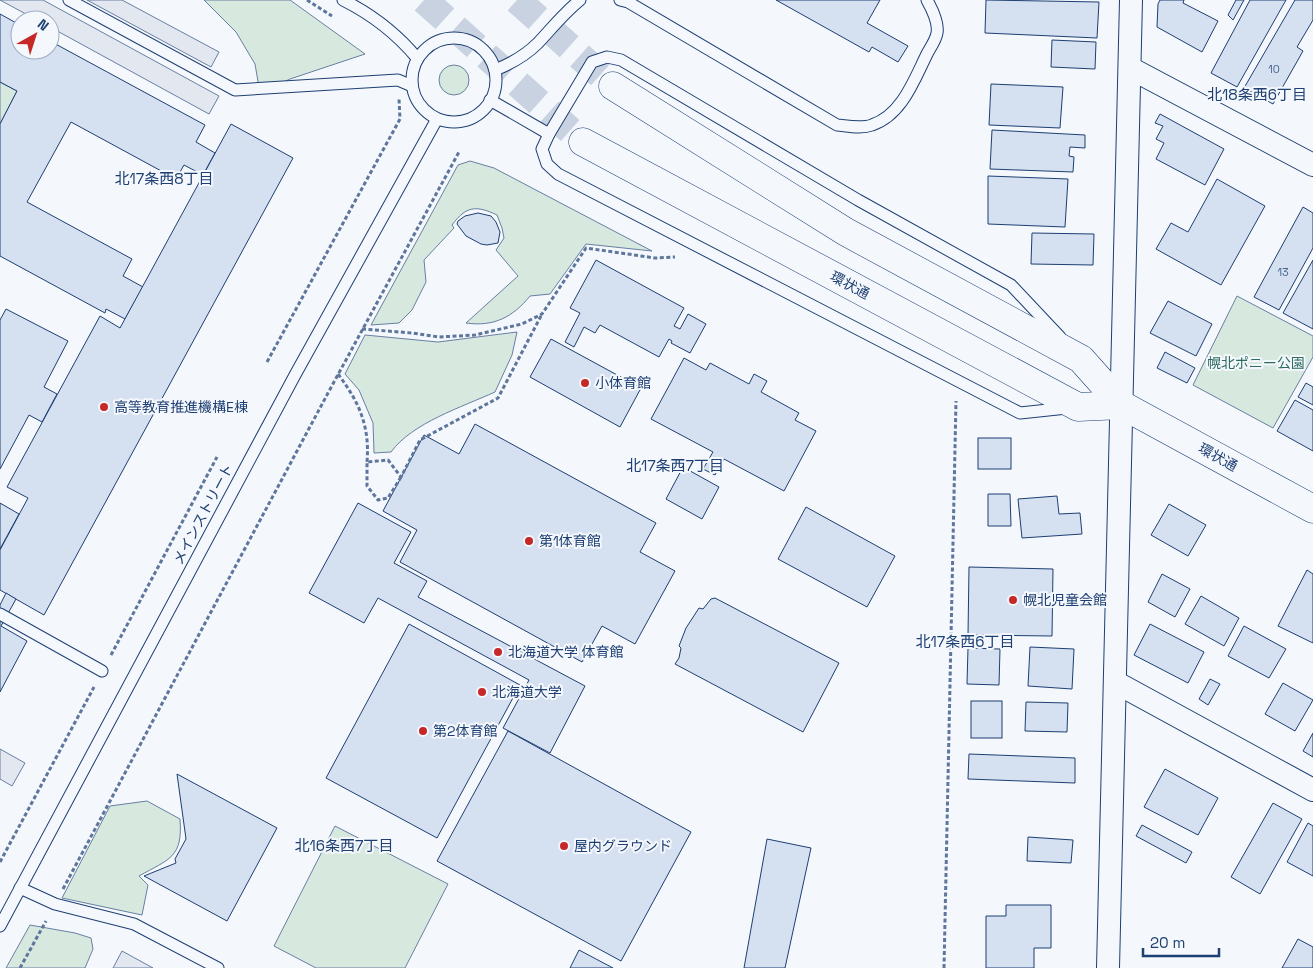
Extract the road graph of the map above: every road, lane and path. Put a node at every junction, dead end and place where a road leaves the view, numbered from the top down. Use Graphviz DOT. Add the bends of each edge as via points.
graph roads {
  1 [pos="69,0"];
  2 [pos="307,0"];
  3 [pos="343,0"];
  4 [pos="580,0"];
  5 [pos="620,0"];
  6 [pos="927,0"];
  7 [pos="1131,0"];
  8 [pos="334,17"];
  9 [pos="417,58"];
  10 [pos="1130,68"];
  11 [pos="495,70"];
  12 [pos="398,80"];
  13 [pos="412,86"];
  14 [pos="613,86"];
  15 [pos="490,100"];
  16 [pos="437,119"];
  17 [pos="549,134"];
  18 [pos="584,142"];
  19 [pos="460,152"];
  20 [pos="1313,165"];
  21 [pos="681,256"];
  22 [pos="542,314"];
  23 [pos="362,329"];
  24 [pos="1081,359"];
  25 [pos="268,362"];
  26 [pos="338,374"];
  27 [pos="956,401"];
  28 [pos="1122,405"];
  29 [pos="1078,407"];
  30 [pos="367,462"];
  31 [pos="401,477"];
  32 [pos="1313,509"];
  33 [pos="0,614"];
  34 [pos="102,670"];
  35 [pos="1115,682"];
  36 [pos="1313,790"];
  37 [pos="20,888"];
  38 [pos="55,904"];
  39 [pos="0,926"];
  40 [pos="1113,965"];
  41 [pos="20,968"];
  42 [pos="218,968"];
  43 [pos="944,968"];
  1 -- 12 [label="lane" via="235,90"];
  2 -- 8 [label="path"];
  3 -- 9 [label="lane" via="394,34"];
  4 -- 11 [label="lane" via="536,44 508,65"];
  5 -- 6 [label="lane" via="837,125 854,127 870,126 886,118 909,90 937,32"];
  7 -- 10 [label="street"];
  9 -- 11 [label="lane" via="439,40 467,40 480,47"];
  9 -- 13 [label="lane"];
  10 -- 20 [label="street"];
  10 -- 28 [label="street"];
  11 -- 15 [label="lane" via="496,82"];
  12 -- 13 [label="lane"];
  12 -- 25 [label="path" via="400,118"];
  13 -- 16 [label="lane" via="416,100"];
  14 -- 24 [label="street, 環状通" via="846,232"];
  15 -- 16 [label="lane" via="480,113 470,119 459,122"];
  15 -- 17 [label="lane"];
  16 -- 37 [label="lane, メインストリート" via="295,375"];
  17 -- 24 [label="lane" via="592,62 607,57 621,60 1011,286"];
  17 -- 29 [label="lane" via="542,149 547,164 558,174 1020,413"];
  18 -- 29 [label="street, 環状通"];
  19 -- 23 [label="path"];
  21 -- 22 [label="path" via="655,258 586,248"];
  22 -- 23 [label="path" via="522,324 475,335 439,337"];
  22 -- 31 [label="path" via="498,398 420,440"];
  23 -- 26 [label="path"];
  24 -- 28 [label="street, 環状通"];
  26 -- 30 [label="path" via="367,428"];
  26 -- 38 [label="path"];
  27 -- 43 [label="path"];
  28 -- 29 [label="street"];
  28 -- 32 [label="street, 環状通"];
  28 -- 35 [label="street"];
  30 -- 31 [label="path" via="388,460"];
  30 -- 31 [label="path" via="367,486 378,500 388,498"];
  33 -- 34 [label="lane"];
  35 -- 36 [label="street"];
  35 -- 40 [label="street"];
  37 -- 38 [label="lane"];
  37 -- 39 [label="lane, メインストリート"];
  38 -- 41 [label="path"];
  38 -- 42 [label="lane" via="134,924"];
}
